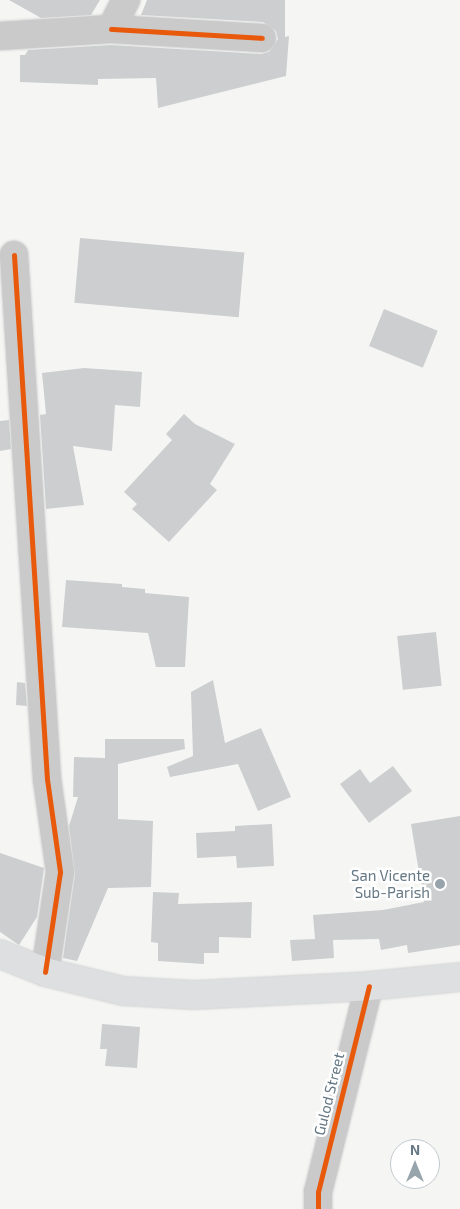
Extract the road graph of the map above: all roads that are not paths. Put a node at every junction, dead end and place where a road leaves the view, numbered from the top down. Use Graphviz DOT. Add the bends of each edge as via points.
graph roads {
  1 [pos="126,0"];
  2 [pos="111,29"];
  3 [pos="0,36"];
  4 [pos="262,38"];
  5 [pos="14,255"];
  6 [pos="0,954"];
  7 [pos="45,972"];
  8 [pos="460,977"];
  9 [pos="369,986"];
  10 [pos="318,1209"];
  1 -- 2 [label="street"];
  2 -- 3 [label="street"];
  2 -- 4 [label="street"];
  5 -- 7 [label="street" via="47,779 60,872"];
  6 -- 7 [label="main road"];
  7 -- 9 [label="main road" via="123,991 194,995"];
  8 -- 9 [label="main road"];
  9 -- 10 [label="street, Gulod Street" via="318,1192"];
}
